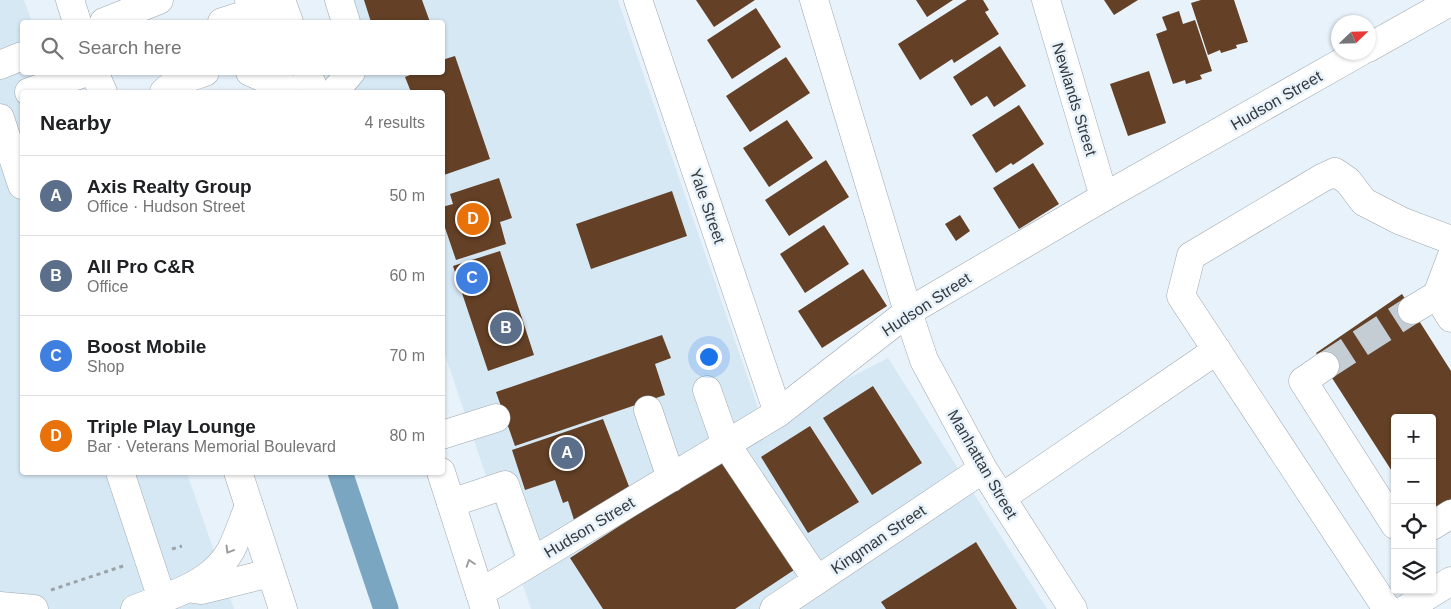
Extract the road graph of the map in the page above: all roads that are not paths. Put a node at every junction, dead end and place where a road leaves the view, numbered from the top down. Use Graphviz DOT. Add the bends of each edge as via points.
graph roads {
  1 [pos="70,0"];
  2 [pos="159,0"];
  3 [pos="338,0"];
  4 [pos="638,0"];
  5 [pos="814,0"];
  6 [pos="1046,0"];
  7 [pos="1448,1"];
  8 [pos="264,7"];
  9 [pos="76,20"];
  10 [pos="109,20"];
  11 [pos="228,20"];
  12 [pos="286,20"];
  13 [pos="345,20"];
  14 [pos="1376,43"];
  15 [pos="20,57"];
  16 [pos="1346,60"];
  17 [pos="0,65"];
  18 [pos="78,75"];
  19 [pos="95,75"];
  20 [pos="195,75"];
  21 [pos="259,75"];
  22 [pos="309,75"];
  23 [pos="348,75"];
  24 [pos="286,84"];
  25 [pos="34,90"];
  26 [pos="102,90"];
  27 [pos="167,90"];
  28 [pos="314,90"];
  29 [pos="336,90"];
  30 [pos="20,96"];
  31 [pos="0,102"];
  32 [pos="0,118"];
  33 [pos="20,179"];
  34 [pos="1104,197"];
  35 [pos="1451,240"];
  36 [pos="1451,258"];
  37 [pos="1437,295"];
  38 [pos="1412,310"];
  39 [pos="908,312"];
  40 [pos="1451,318"];
  41 [pos="1217,350"];
  42 [pos="1325,366"];
  43 [pos="707,390"];
  44 [pos="648,410"];
  45 [pos="778,413"];
  46 [pos="496,418"];
  47 [pos="445,434"];
  48 [pos="726,444"];
  49 [pos="983,469"];
  50 [pos="121,475"];
  51 [pos="239,475"];
  52 [pos="442,475"];
  53 [pos="671,478"];
  54 [pos="1001,498"];
  55 [pos="451,503"];
  56 [pos="249,506"];
  57 [pos="1451,514"];
  58 [pos="1391,519"];
  59 [pos="1436,523"];
  60 [pos="532,561"];
  61 [pos="270,573"];
  62 [pos="817,580"];
  63 [pos="1440,584"];
  64 [pos="188,589"];
  65 [pos="40,601"];
  66 [pos="483,601"];
  67 [pos="148,605"];
  68 [pos="0,606"];
  69 [pos="283,609"];
  70 [pos="774,609"];
  71 [pos="1073,609"];
  72 [pos="1387,609"];
  73 [pos="1406,609"];
  1 -- 9 [label="street"];
  2 -- 10 [label="street"];
  3 -- 13 [label="street"];
  4 -- 45 [label="street, Yale Street"];
  5 -- 39 [label="street, Manhattan Street"];
  6 -- 34 [label="street, Newlands Street"];
  7 -- 14 [label="street"];
  8 -- 11 [label="street"];
  8 -- 12 [label="street"];
  15 -- 17 [label="street"];
  16 -- 34 [label="street, Hudson Street"];
  18 -- 25 [label="street"];
  19 -- 26 [label="street"];
  20 -- 27 [label="street"];
  21 -- 24 [label="street"];
  22 -- 28 [label="street"];
  23 -- 29 [label="street"];
  30 -- 31 [label="street"];
  32 -- 33 [label="street"];
  34 -- 39 [label="street, Hudson Street"];
  35 -- 41 [label="street" via="1364,202 1348,181 1335,172 1322,178 1191,256 1181,296"];
  36 -- 37 [label="street"];
  37 -- 38 [label="street"];
  37 -- 40 [label="street"];
  39 -- 45 [label="street, Hudson Street"];
  39 -- 49 [label="street, Manhattan Street" via="924,360"];
  41 -- 54 [label="street"];
  41 -- 72 [label="street"];
  42 -- 58 [label="street" via="1304,381"];
  43 -- 48 [label="street"];
  44 -- 53 [label="street"];
  45 -- 48 [label="street, Hudson Street"];
  46 -- 47 [label="street"];
  48 -- 53 [label="street, Hudson Street"];
  48 -- 62 [label="street"];
  49 -- 54 [label="street, Manhattan Street"];
  49 -- 62 [label="street, Kingman Street"];
  50 -- 67 [label="street" via="148,557"];
  51 -- 56 [label="street"];
  52 -- 55 [label="street"];
  53 -- 60 [label="street, Hudson Street"];
  54 -- 71 [label="street, Manhattan Street"];
  55 -- 60 [label="street" via="506,485"];
  66 -- 55 [label="street, one-way"];
  56 -- 61 [label="street"];
  56 -- 64 [label="street, one-way" via="231,550 214,573"];
  57 -- 59 [label="street"];
  60 -- 66 [label="street, Hudson Street"];
  61 -- 64 [label="street" via="202,590"];
  61 -- 69 [label="street"];
  62 -- 70 [label="street, Kingman Street"];
  63 -- 73 [label="street"];
  64 -- 67 [label="street"];
  65 -- 68 [label="street"];
}
